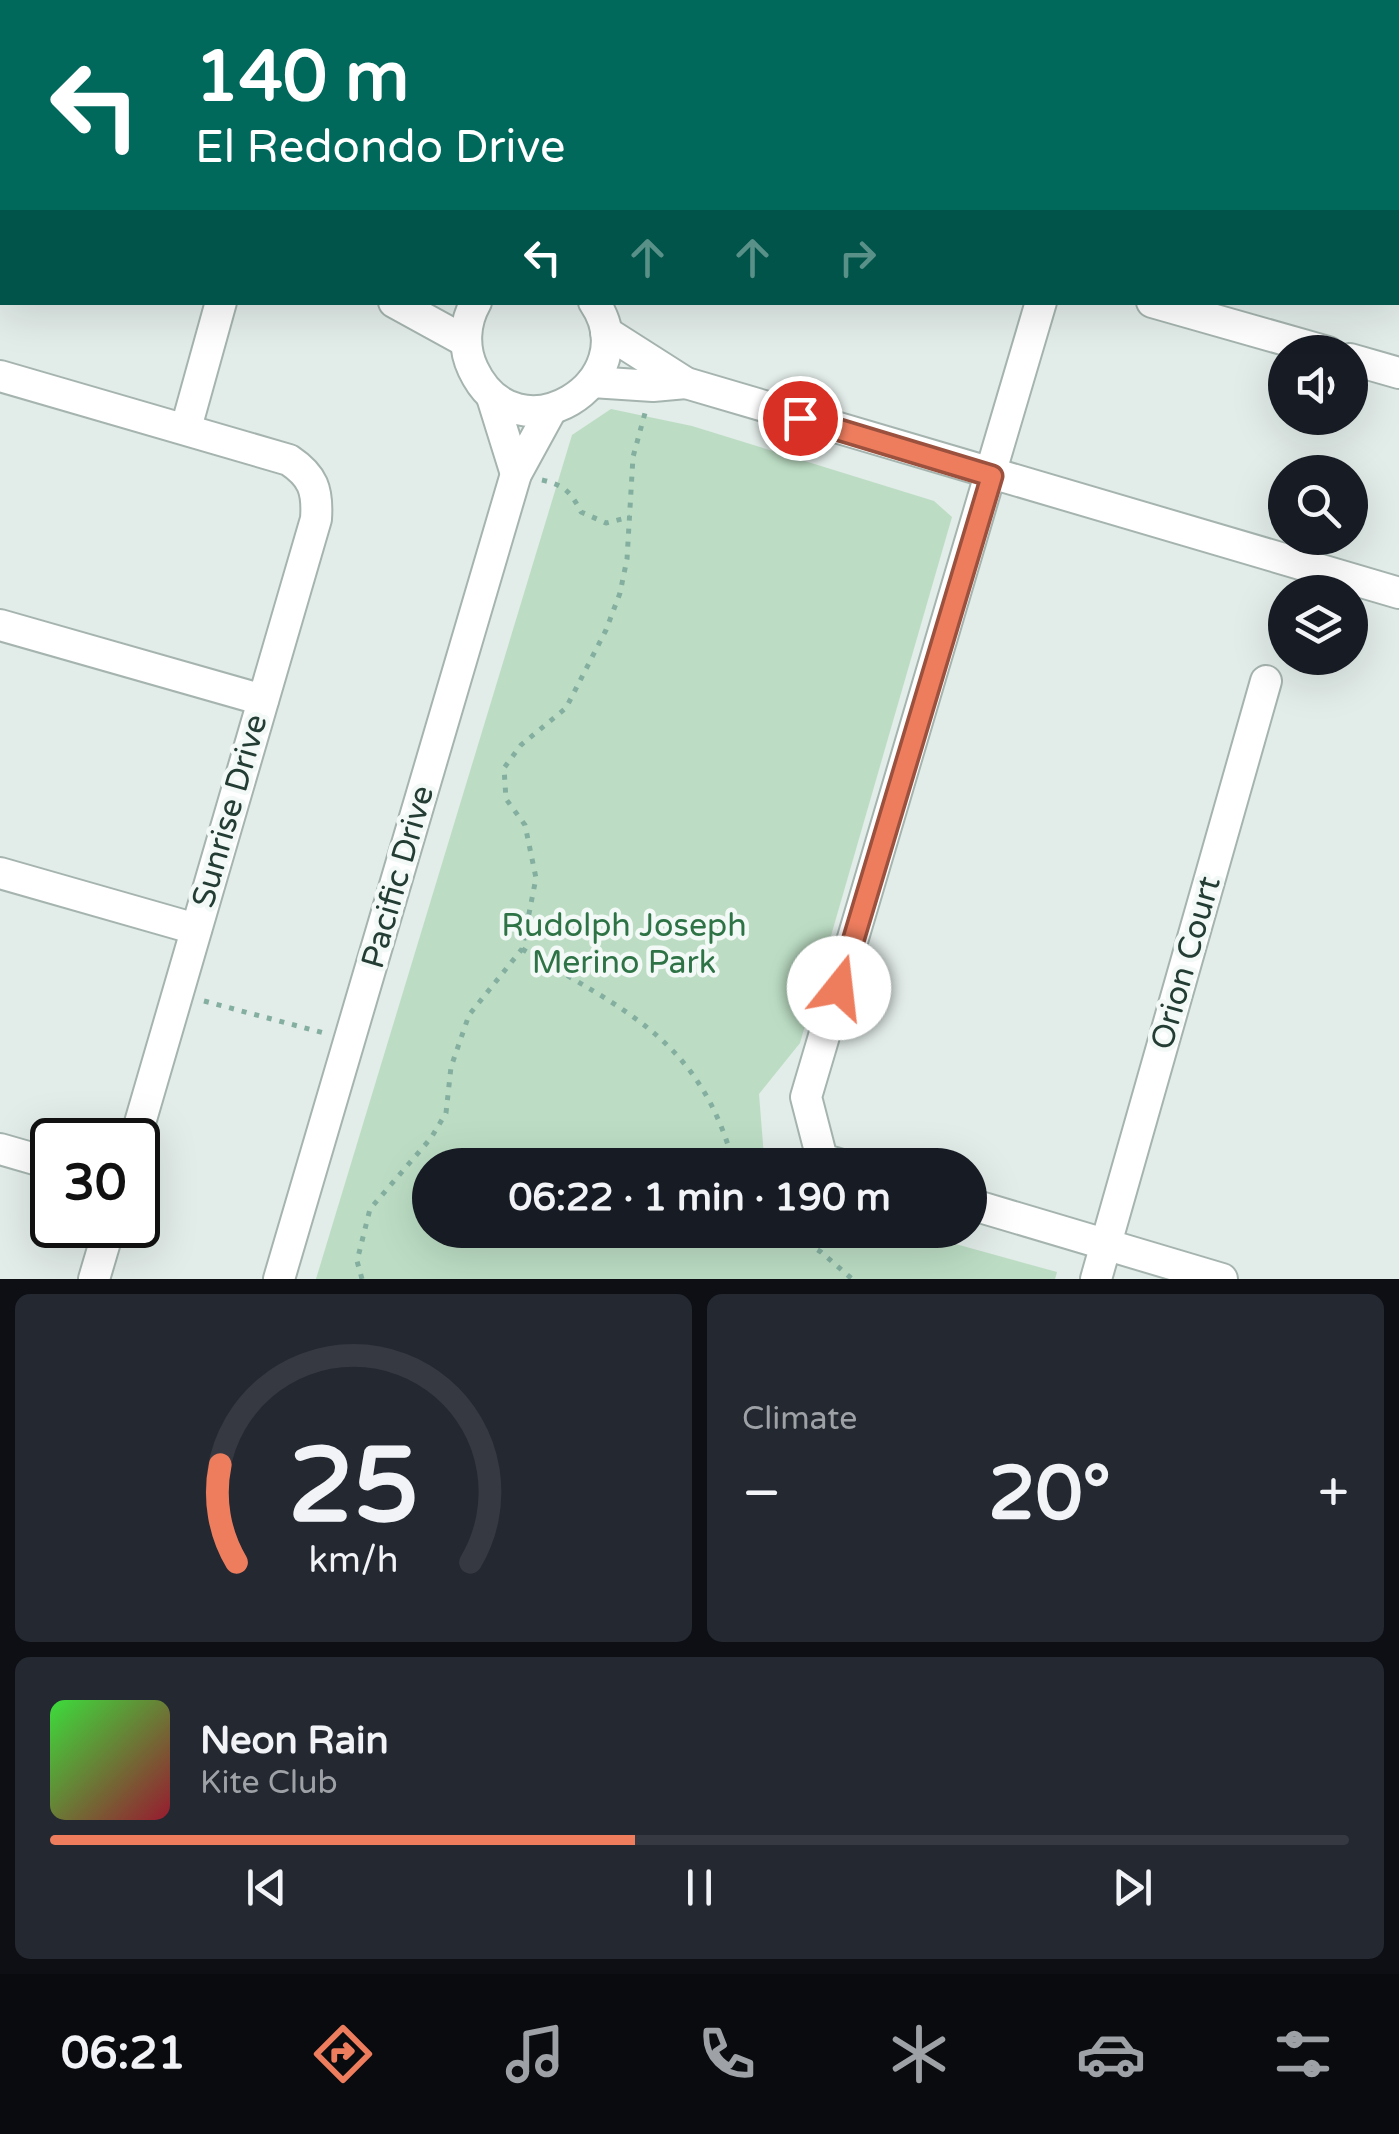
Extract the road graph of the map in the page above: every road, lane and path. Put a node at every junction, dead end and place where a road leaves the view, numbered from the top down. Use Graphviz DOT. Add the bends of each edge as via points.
graph roads {
  1 [pos="220,305"];
  2 [pos="399,305"];
  3 [pos="475,305"];
  4 [pos="595,305"];
  5 [pos="1040,305"];
  6 [pos="1163,305"];
  7 [pos="606,332"];
  8 [pos="1268,335"];
  9 [pos="465,341"];
  10 [pos="1368,364"];
  11 [pos="1399,373"];
  12 [pos="0,376"];
  13 [pos="592,382"];
  14 [pos="686,384"];
  15 [pos="652,386"];
  16 [pos="492,398"];
  17 [pos="551,410"];
  18 [pos="186,428"];
  19 [pos="516,474"];
  20 [pos="992,476"];
  21 [pos="630,517"];
  22 [pos="1399,593"];
  23 [pos="0,625"];
  24 [pos="1266,681"];
  25 [pos="263,700"];
  26 [pos="0,873"];
  27 [pos="196,929"];
  28 [pos="522,948"];
  29 [pos="177,994"];
  30 [pos="349,1040"];
  31 [pos="140,1118"];
  32 [pos="729,1148"];
  33 [pos="826,1148"];
  34 [pos="0,1149"];
  35 [pos="30,1158"];
  36 [pos="987,1209"];
  37 [pos="1106,1245"];
  38 [pos="103,1248"];
  39 [pos="814,1248"];
  40 [pos="94,1279"];
  41 [pos="279,1279"];
  42 [pos="362,1279"];
  43 [pos="852,1279"];
  44 [pos="1096,1279"];
  45 [pos="1222,1279"];
  1 -- 18 [label="street"];
  2 -- 9 [label="street"];
  3 -- 9 [label="street"];
  4 -- 7 [label="street"];
  5 -- 20 [label="street"];
  6 -- 8 [label="street"];
  7 -- 13 [label="street"];
  7 -- 14 [label="street"];
  9 -- 16 [label="street"];
  10 -- 11 [label="street"];
  12 -- 18 [label="street"];
  13 -- 15 [label="street"];
  13 -- 17 [label="street" via="574,401"];
  14 -- 15 [label="street"];
  14 -- 20 [label="street"];
  15 -- 21 [label="path" via="633,457"];
  16 -- 17 [label="street" via="514,409"];
  16 -- 19 [label="street"];
  17 -- 19 [label="street, Pacific Drive"];
  18 -- 25 [label="street, Sunrise Drive" via="289,460 313,482 316,519"];
  19 -- 21 [label="path" via="560,484 581,512 606,523"];
  19 -- 30 [label="street, Pacific Drive"];
  20 -- 22 [label="street"];
  20 -- 33 [label="street" via="806,1097"];
  21 -- 28 [label="path" via="620,593 606,630 566,708 521,744 504,768 506,799 525,825 536,878"];
  23 -- 25 [label="street"];
  24 -- 37 [label="street, Orion Court"];
  25 -- 27 [label="street, Sunrise Drive"];
  26 -- 27 [label="street"];
  27 -- 29 [label="street, Sunrise Drive"];
  28 -- 32 [label="path" via="641,1020 686,1061 722,1122"];
  28 -- 42 [label="path" via="469,1016 451,1066 446,1113 370,1209 357,1261"];
  29 -- 30 [label="path"];
  29 -- 31 [label="street, Sunrise Drive"];
  30 -- 41 [label="street, Pacific Drive"];
  34 -- 35 [label="street"];
  36 -- 37 [label="street"];
  37 -- 44 [label="street, Orion Court"];
  37 -- 45 [label="street"];
  38 -- 40 [label="street"];
  39 -- 43 [label="path"];
}
